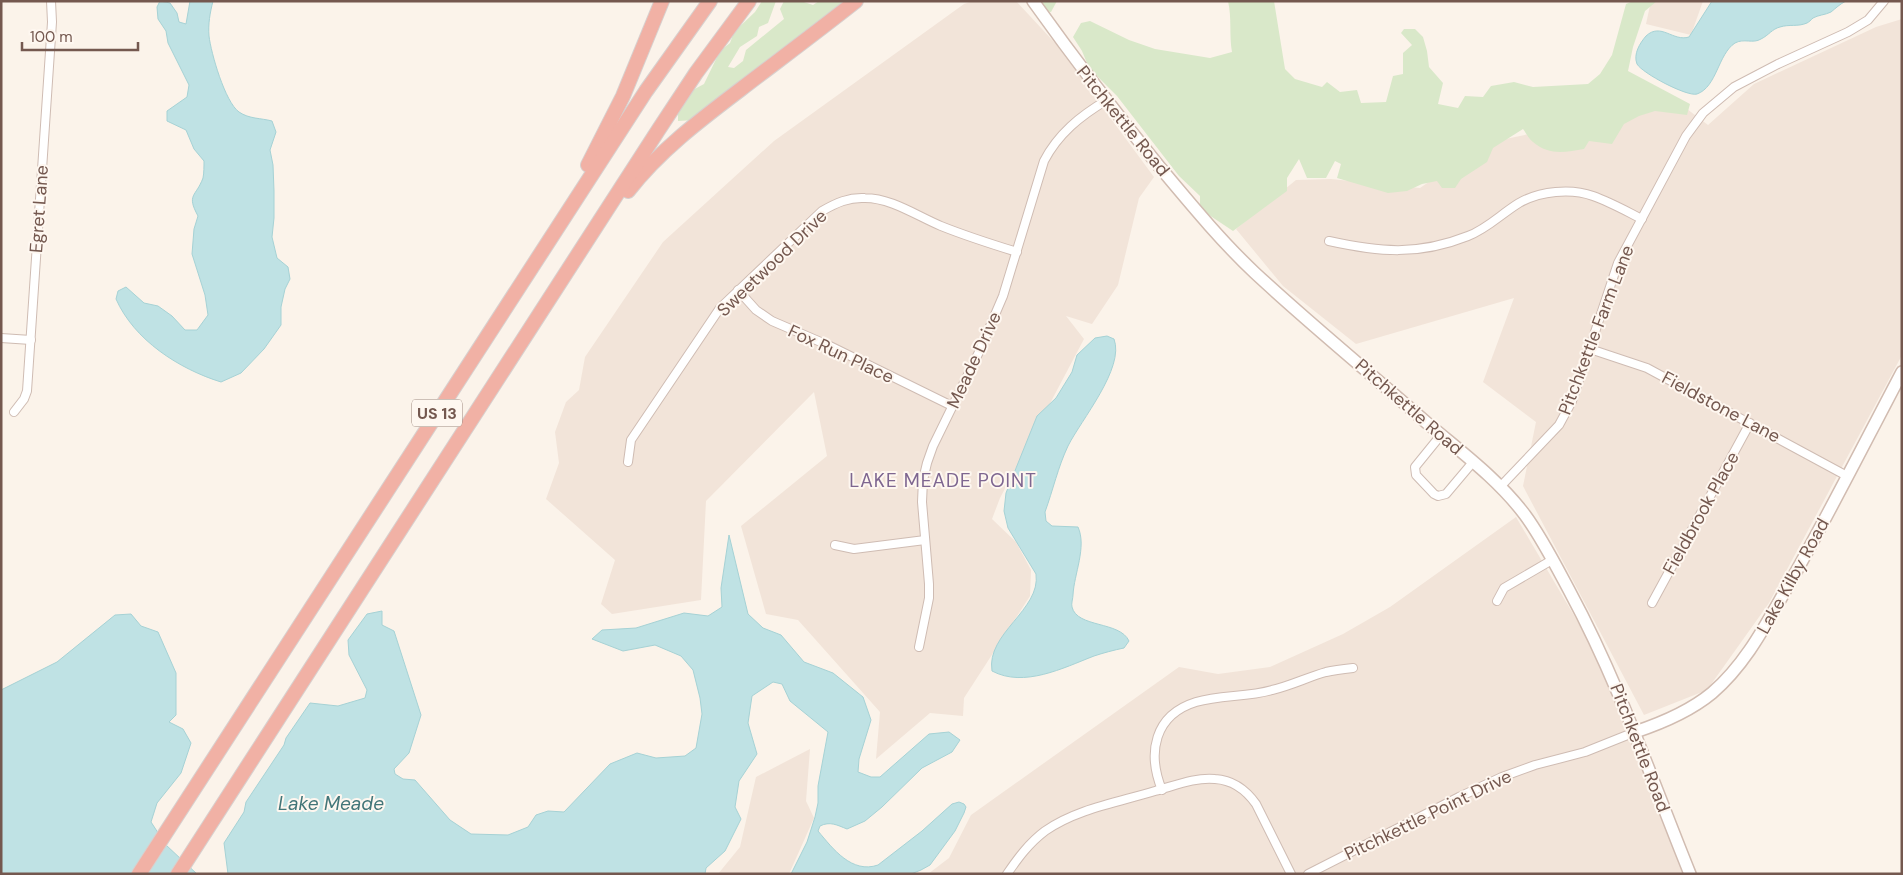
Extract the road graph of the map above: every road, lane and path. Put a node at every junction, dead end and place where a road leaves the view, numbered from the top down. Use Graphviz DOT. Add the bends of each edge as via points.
graph roads {
  1 [pos="51,1"];
  2 [pos="662,1"];
  3 [pos="710,1"];
  4 [pos="749,1"];
  5 [pos="856,1"];
  6 [pos="1033,1"];
  7 [pos="1884,1"];
  8 [pos="1106,100"];
  9 [pos="1642,219"];
  10 [pos="1329,241"];
  11 [pos="546,245"];
  12 [pos="1017,252"];
  13 [pos="576,256"];
  14 [pos="738,290"];
  15 [pos="1,338"];
  16 [pos="31,340"];
  17 [pos="1590,349"];
  18 [pos="1902,372"];
  19 [pos="952,406"];
  20 [pos="14,412"];
  21 [pos="1750,423"];
  22 [pos="1441,434"];
  23 [pos="628,462"];
  24 [pos="1473,462"];
  25 [pos="1847,476"];
  26 [pos="1500,486"];
  27 [pos="925,540"];
  28 [pos="835,546"];
  29 [pos="1552,560"];
  30 [pos="1497,601"];
  31 [pos="1652,603"];
  32 [pos="919,647"];
  33 [pos="1353,668"];
  34 [pos="1634,732"];
  35 [pos="1162,790"];
  36 [pos="139,874"];
  37 [pos="178,874"];
  38 [pos="1007,874"];
  39 [pos="1291,874"];
  40 [pos="1308,874"];
  41 [pos="1690,874"];
  1 -- 16 [label="street, Egret Lane"];
  2 -- 11 [label="highway" via="623,96"];
  3 -- 11 [label="highway, US 13" via="646,91"];
  4 -- 13 [label="highway, US 13" via="696,73"];
  5 -- 13 [label="highway" via="666,149 633,184"];
  6 -- 8 [label="main road, Pitchkettle Road"];
  7 -- 9 [label="street, Pitchkettle Farm Lane" via="1868,20 1734,88 1703,113 1686,136"];
  8 -- 12 [label="street, Meade Drive" via="1066,130 1050,149 1040,169"];
  8 -- 22 [label="main road, Pitchkettle Road" via="1182,195 1254,272"];
  9 -- 10 [label="street" via="1592,196 1550,192 1520,203 1468,236 1412,251 1388,251"];
  9 -- 17 [label="street, Pitchkettle Farm Lane" via="1618,264"];
  11 -- 36 [label="highway, US 13"];
  12 -- 14 [label="street, Sweetwood Drive" via="984,243 887,202 853,198 822,211"];
  12 -- 19 [label="street, Meade Drive" via="1003,296"];
  13 -- 37 [label="highway, US 13"];
  14 -- 19 [label="street, Fox Run Place" via="756,310 772,321"];
  14 -- 23 [label="street, Sweetwood Drive" via="720,308 631,440"];
  15 -- 16 [label="street"];
  16 -- 20 [label="street, Egret Lane" via="27,391"];
  17 -- 21 [label="street, Fieldstone Lane" via="1648,368"];
  17 -- 26 [label="street, Pitchkettle Farm Lane" via="1572,401 1559,425"];
  18 -- 25 [label="main road, Lake Kilby Road"];
  19 -- 27 [label="street, Meade Drive" via="933,446 923,480"];
  21 -- 25 [label="street, Fieldstone Lane"];
  21 -- 31 [label="street, Fieldbrook Place"];
  22 -- 24 [label="main road, Pitchkettle Road"];
  22 -- 24 [label="street" via="1415,467 1416,475 1434,494 1446,494"];
  24 -- 26 [label="main road, Pitchkettle Road"];
  25 -- 34 [label="main road, Lake Kilby Road" via="1809,549 1742,663 1712,693 1688,710"];
  26 -- 29 [label="main road, Pitchkettle Road" via="1525,515"];
  27 -- 28 [label="street" via="854,549"];
  27 -- 32 [label="street, Meade Drive" via="930,584"];
  29 -- 30 [label="street" via="1504,588"];
  29 -- 34 [label="main road, Pitchkettle Road" via="1614,680"];
  33 -- 35 [label="street" via="1324,672 1271,691 1206,700 1184,707 1162,726 1155,744 1155,769"];
  34 -- 40 [label="street, Pitchkettle Point Drive" via="1585,752 1535,765 1487,783"];
  34 -- 41 [label="main road, Pitchkettle Road"];
  35 -- 38 [label="street" via="1057,824 1032,841"];
  35 -- 39 [label="street" via="1205,778 1226,781 1243,789 1256,804"];
}
